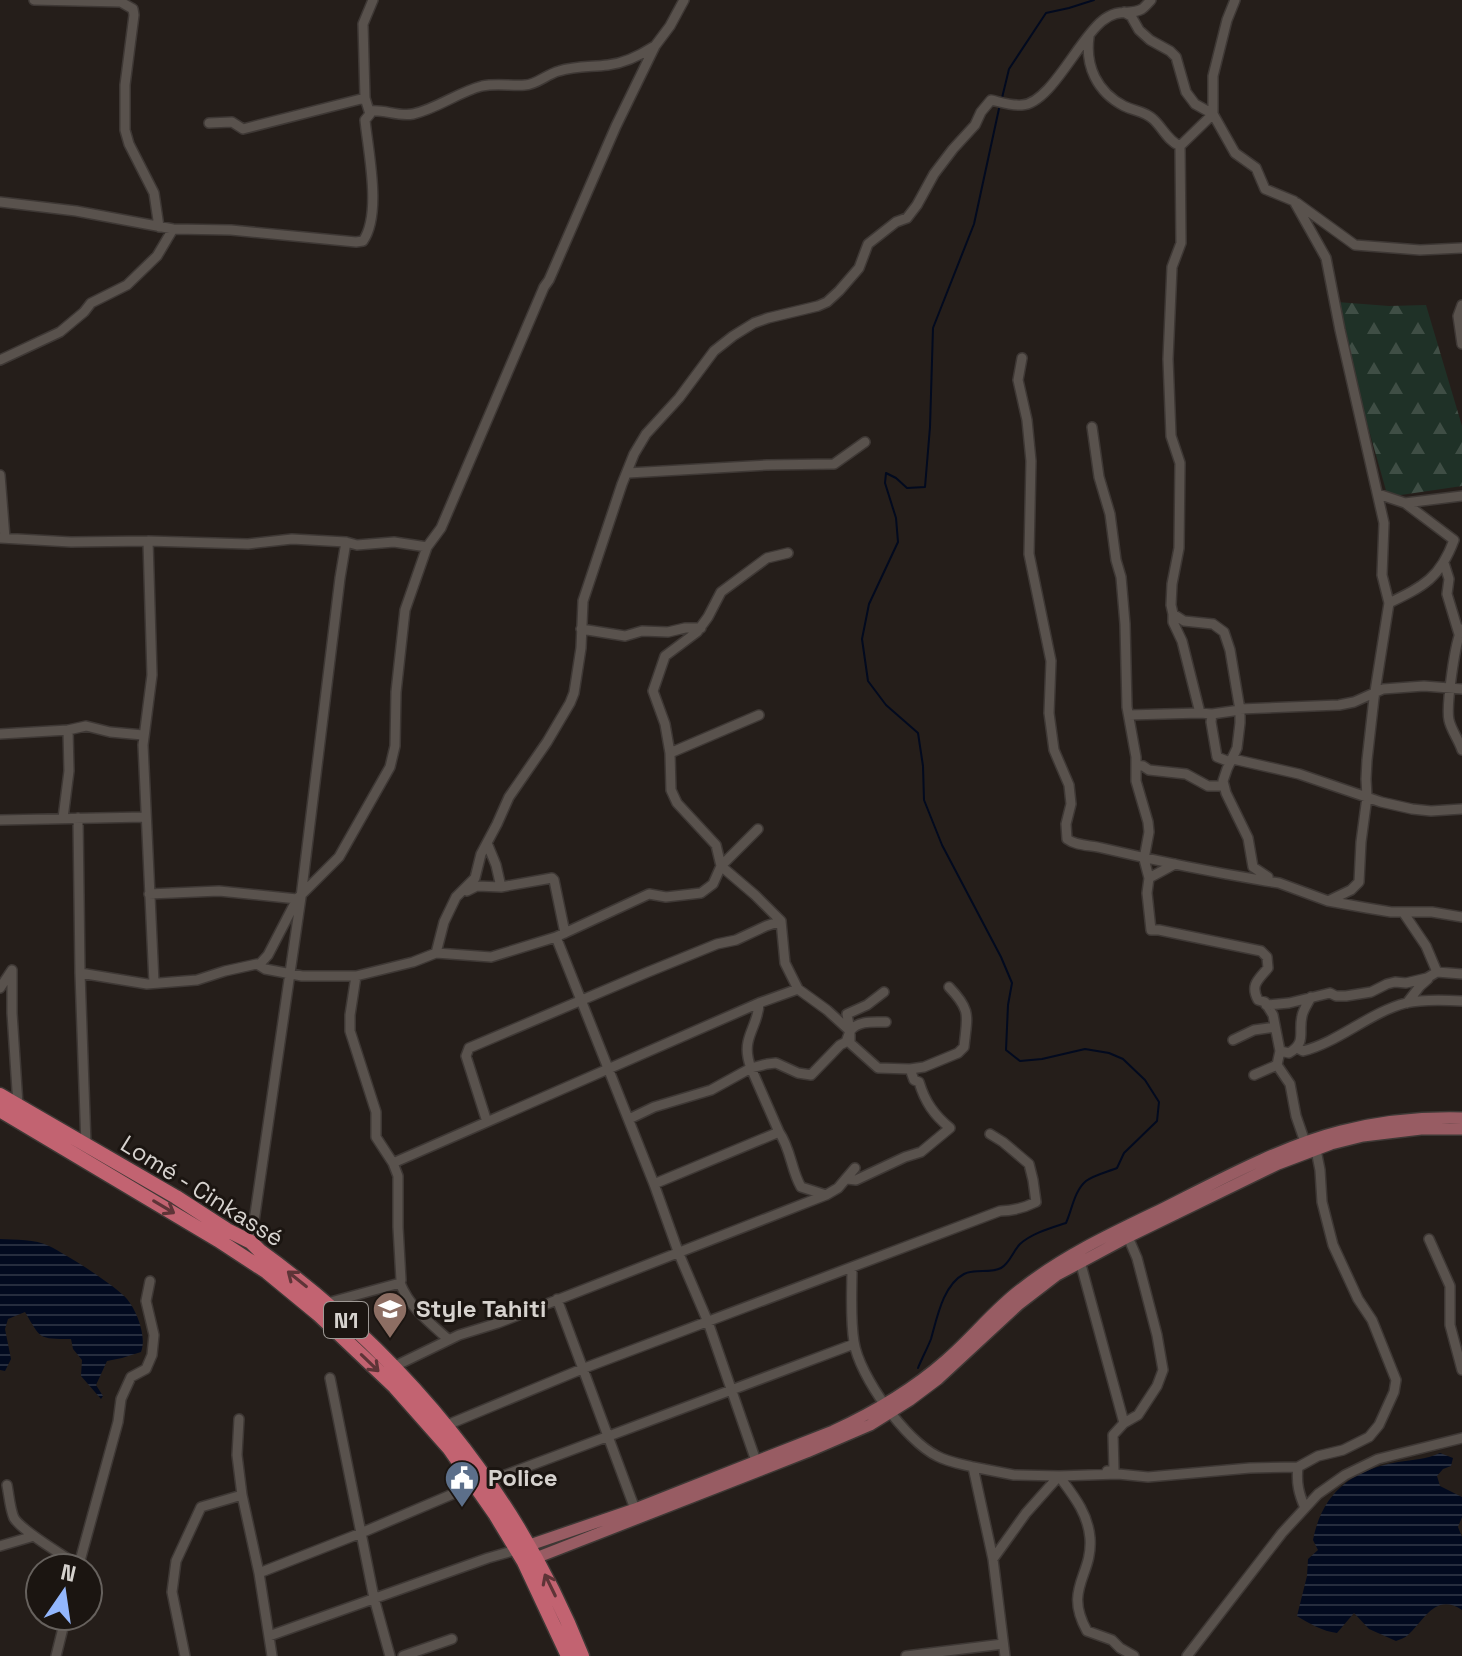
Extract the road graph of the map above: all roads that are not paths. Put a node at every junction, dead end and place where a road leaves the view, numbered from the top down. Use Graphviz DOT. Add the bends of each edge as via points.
graph roads {
  1 [pos="34,0"];
  2 [pos="373,0"];
  3 [pos="684,0"];
  4 [pos="1151,0"];
  5 [pos="1235,0"];
  6 [pos="1122,11"];
  7 [pos="1089,34"];
  8 [pos="655,46"];
  9 [pos="365,98"];
  10 [pos="370,114"];
  11 [pos="1213,114"];
  12 [pos="209,123"];
  13 [pos="1180,146"];
  14 [pos="1294,201"];
  15 [pos="0,202"];
  16 [pos="159,227"];
  17 [pos="173,229"];
  18 [pos="1462,248"];
  19 [pos="1462,305"];
  20 [pos="1462,344"];
  21 [pos="1022,358"];
  22 [pos="0,360"];
  23 [pos="1092,427"];
  24 [pos="865,442"];
  25 [pos="628,473"];
  26 [pos="0,475"];
  27 [pos="1378,494"];
  28 [pos="1462,496"];
  29 [pos="1405,503"];
  30 [pos="2,538"];
  31 [pos="148,541"];
  32 [pos="346,542"];
  33 [pos="427,547"];
  34 [pos="788,553"];
  35 [pos="1444,563"];
  36 [pos="1389,603"];
  37 [pos="1173,614"];
  38 [pos="701,628"];
  39 [pos="581,629"];
  40 [pos="1460,632"];
  41 [pos="1456,689"];
  42 [pos="1375,692"];
  43 [pos="1240,710"];
  44 [pos="1200,713"];
  45 [pos="1212,714"];
  46 [pos="759,715"];
  47 [pos="1129,715"];
  48 [pos="68,730"];
  49 [pos="0,734"];
  50 [pos="143,735"];
  51 [pos="1462,750"];
  52 [pos="670,753"];
  53 [pos="1232,760"];
  54 [pos="1136,765"];
  55 [pos="1224,786"];
  56 [pos="1367,797"];
  57 [pos="1462,809"];
  58 [pos="145,817"];
  59 [pos="63,818"];
  60 [pos="78,818"];
  61 [pos="0,820"];
  62 [pos="758,829"];
  63 [pos="487,843"];
  64 [pos="1144,859"];
  65 [pos="1175,864"];
  66 [pos="719,871"];
  67 [pos="1149,878"];
  68 [pos="1266,881"];
  69 [pos="501,887"];
  70 [pos="149,894"];
  71 [pos="456,897"];
  72 [pos="299,898"];
  73 [pos="1328,901"];
  74 [pos="1403,912"];
  75 [pos="1462,917"];
  76 [pos="781,921"];
  77 [pos="560,935"];
  78 [pos="436,953"];
  79 [pos="259,965"];
  80 [pos="80,973"];
  81 [pos="288,973"];
  82 [pos="1435,973"];
  83 [pos="1462,974"];
  84 [pos="356,976"];
  85 [pos="154,983"];
  86 [pos="949,987"];
  87 [pos="0,988"];
  88 [pos="798,989"];
  89 [pos="884,992"];
  90 [pos="1311,997"];
  91 [pos="580,1001"];
  92 [pos="1462,1001"];
  93 [pos="759,1003"];
  94 [pos="1407,1003"];
  95 [pos="1266,1005"];
  96 [pos="886,1022"];
  97 [pos="1275,1027"];
  98 [pos="850,1031"];
  99 [pos="1233,1040"];
  100 [pos="1297,1048"];
  101 [pos="1280,1051"];
  102 [pos="1277,1065"];
  103 [pos="751,1068"];
  104 [pos="609,1069"];
  105 [pos="910,1069"];
  106 [pos="1254,1075"];
  107 [pos="0,1095"];
  108 [pos="18,1105"];
  109 [pos="0,1110"];
  110 [pos="1462,1118"];
  111 [pos="629,1119"];
  112 [pos="487,1122"];
  113 [pos="1462,1129"];
  114 [pos="779,1132"];
  115 [pos="990,1134"];
  116 [pos="86,1145"];
  117 [pos="1310,1146"];
  118 [pos="393,1163"];
  119 [pos="855,1168"];
  120 [pos="847,1179"];
  121 [pos="654,1184"];
  122 [pos="826,1195"];
  123 [pos="1128,1237"];
  124 [pos="1429,1239"];
  125 [pos="251,1242"];
  126 [pos="679,1254"];
  127 [pos="1080,1261"];
  128 [pos="852,1267"];
  129 [pos="150,1281"];
  130 [pos="400,1283"];
  131 [pos="557,1299"];
  132 [pos="327,1303"];
  133 [pos="708,1322"];
  134 [pos="449,1340"];
  135 [pos="854,1344"];
  136 [pos="393,1367"];
  137 [pos="582,1369"];
  138 [pos="1462,1370"];
  139 [pos="330,1378"];
  140 [pos="732,1391"];
  141 [pos="887,1409"];
  142 [pos="239,1419"];
  143 [pos="1124,1423"];
  144 [pos="447,1425"];
  145 [pos="607,1436"];
  146 [pos="1462,1438"];
  147 [pos="756,1461"];
  148 [pos="973,1467"];
  149 [pos="1298,1467"];
  150 [pos="1059,1476"];
  151 [pos="482,1483"];
  152 [pos="7,1485"];
  153 [pos="242,1495"];
  154 [pos="1305,1508"];
  155 [pos="635,1509"];
  156 [pos="361,1533"];
  157 [pos="34,1536"];
  158 [pos="0,1546"];
  159 [pos="57,1552"];
  160 [pos="82,1552"];
  161 [pos="527,1554"];
  162 [pos="993,1559"];
  163 [pos="259,1573"];
  164 [pos="374,1598"];
  165 [pos="62,1632"];
  166 [pos="269,1636"];
  167 [pos="452,1639"];
  168 [pos="1003,1644"];
  169 [pos="56,1656"];
  170 [pos="185,1656"];
  171 [pos="272,1656"];
  172 [pos="390,1656"];
  173 [pos="403,1656"];
  174 [pos="568,1656"];
  175 [pos="582,1656"];
  176 [pos="906,1656"];
  177 [pos="1005,1656"];
  178 [pos="1134,1656"];
  179 [pos="1187,1656"];
  1 -- 16 [label="street" via="121,2 133,9 125,130 154,193"];
  2 -- 9 [label="street" via="363,24"];
  3 -- 8 [label="street"];
  4 -- 6 [label="street" via="1143,8"];
  5 -- 11 [label="street" via="1213,76"];
  6 -- 7 [label="street" via="1103,19"];
  6 -- 11 [label="street" via="1176,57 1186,92"];
  7 -- 13 [label="street" via="1087,59 1108,95 1153,119"];
  7 -- 25 [label="street" via="1034,102 1020,106 991,100 907,218 868,244 859,268 827,302 754,323 714,351 646,434"];
  8 -- 10 [label="street" via="610,65 553,72 528,86 484,85 414,114"];
  8 -- 33 [label="street" via="587,189 441,528"];
  9 -- 10 [label="street"];
  9 -- 12 [label="street" via="243,129 232,122"];
  10 -- 17 [label="street" via="365,120 372,204 363,241"];
  11 -- 13 [label="street"];
  11 -- 14 [label="street" via="1235,153 1256,168 1265,189"];
  13 -- 37 [label="street" via="1181,243 1172,267 1168,359 1171,436 1180,463"];
  14 -- 18 [label="street" via="1355,245"];
  14 -- 27 [label="street" via="1326,258"];
  15 -- 16 [label="street"];
  16 -- 17 [label="street"];
  17 -- 22 [label="street" via="157,256 127,285 91,303 60,332"];
  19 -- 20 [label="street"];
  21 -- 64 [label="street" via="1018,380 1031,461 1029,554 1051,661 1054,750 1069,785 1067,839"];
  23 -- 47 [label="street" via="1121,577"];
  24 -- 25 [label="street" via="834,464"];
  25 -- 39 [label="street" via="583,601"];
  26 -- 30 [label="street"];
  27 -- 29 [label="street"];
  27 -- 36 [label="street" via="1384,523 1382,575"];
  28 -- 29 [label="street"];
  29 -- 35 [label="street" via="1454,540"];
  30 -- 31 [label="street"];
  31 -- 32 [label="street"];
  31 -- 58 [label="street" via="152,675 143,745"];
  32 -- 33 [label="street"];
  32 -- 72 [label="street"];
  33 -- 72 [label="street" via="403,622 393,760 339,857"];
  34 -- 38 [label="street" via="767,558 721,592"];
  35 -- 36 [label="street" via="1422,587"];
  35 -- 40 [label="street" via="1447,594"];
  36 -- 42 [label="street"];
  37 -- 43 [label="street" via="1224,632"];
  37 -- 44 [label="street"];
  38 -- 39 [label="street" via="625,636"];
  38 -- 52 [label="street" via="665,656 655,680 653,691"];
  39 -- 63 [label="street" via="570,703 509,797"];
  40 -- 41 [label="street" via="1452,667"];
  41 -- 42 [label="street" via="1424,686"];
  41 -- 51 [label="street" via="1449,719"];
  42 -- 43 [label="street" via="1339,705"];
  42 -- 56 [label="street"];
  43 -- 45 [label="street"];
  43 -- 53 [label="street"];
  44 -- 45 [label="street"];
  44 -- 47 [label="street"];
  45 -- 53 [label="street" via="1217,757"];
  46 -- 52 [label="street"];
  47 -- 54 [label="street"];
  48 -- 49 [label="street"];
  48 -- 50 [label="street" via="86,726"];
  48 -- 59 [label="street"];
  52 -- 66 [label="street" via="671,790 716,845"];
  53 -- 55 [label="street"];
  53 -- 56 [label="street" via="1299,774"];
  54 -- 55 [label="street"];
  54 -- 64 [label="street" via="1149,832"];
  55 -- 68 [label="street" via="1248,838 1253,867 1268,877"];
  56 -- 57 [label="street" via="1412,809"];
  56 -- 73 [label="street" via="1359,882"];
  58 -- 60 [label="street"];
  58 -- 70 [label="street"];
  59 -- 60 [label="street"];
  59 -- 61 [label="street"];
  60 -- 80 [label="street"];
  62 -- 66 [label="street"];
  63 -- 69 [label="street"];
  63 -- 71 [label="street" via="475,878"];
  64 -- 65 [label="street"];
  64 -- 67 [label="street"];
  65 -- 67 [label="street"];
  65 -- 68 [label="street"];
  66 -- 76 [label="street" via="730,874"];
  66 -- 77 [label="street" via="701,893 649,894"];
  67 -- 95 [label="street" via="1151,930 1261,951 1268,968 1253,992"];
  68 -- 73 [label="street"];
  69 -- 71 [label="street" via="477,886"];
  69 -- 77 [label="street" via="554,880"];
  70 -- 72 [label="street" via="219,891"];
  70 -- 85 [label="street"];
  71 -- 78 [label="street"];
  72 -- 79 [label="street"];
  72 -- 81 [label="street"];
  73 -- 74 [label="street"];
  74 -- 75 [label="street"];
  74 -- 82 [label="street" via="1426,946"];
  76 -- 88 [label="street" via="785,963"];
  76 -- 91 [label="street"];
  77 -- 78 [label="street" via="491,957"];
  77 -- 91 [label="street"];
  78 -- 84 [label="street"];
  79 -- 81 [label="street"];
  79 -- 85 [label="street" via="197,980"];
  80 -- 85 [label="street"];
  80 -- 116 [label="street"];
  81 -- 84 [label="street"];
  81 -- 125 [label="street"];
  82 -- 83 [label="street"];
  82 -- 90 [label="street" via="1371,992"];
  82 -- 94 [label="street"];
  84 -- 118 [label="street" via="350,1031 376,1112 376,1137"];
  86 -- 105 [label="street" via="967,1010 964,1047"];
  87 -- 108 [label="street" via="12,970"];
  88 -- 93 [label="street"];
  88 -- 98 [label="street"];
  89 -- 98 [label="street" via="847,1014"];
  90 -- 95 [label="street"];
  90 -- 100 [label="street"];
  91 -- 104 [label="street"];
  91 -- 112 [label="street" via="467,1050"];
  92 -- 94 [label="street"];
  93 -- 103 [label="street" via="747,1043"];
  93 -- 104 [label="street"];
  94 -- 100 [label="street" via="1313,1049"];
  95 -- 97 [label="street"];
  96 -- 98 [label="street"];
  97 -- 99 [label="street"];
  97 -- 101 [label="street"];
  98 -- 103 [label="street" via="846,1042 811,1075 776,1063"];
  98 -- 105 [label="street" via="850,1043 878,1068"];
  100 -- 101 [label="street"];
  101 -- 102 [label="street"];
  102 -- 106 [label="street"];
  102 -- 117 [label="street" via="1290,1084 1296,1116"];
  103 -- 111 [label="street" via="711,1090"];
  103 -- 114 [label="street"];
  104 -- 111 [label="street"];
  104 -- 112 [label="street"];
  105 -- 120 [label="street" via="925,1100 950,1128 921,1152 856,1180"];
  107 -- 108 [label="highway, Lomé - Cinkassé / N1"];
  108 -- 116 [label="highway, Lomé - Cinkassé / N1"];
  109 -- 151 [label="highway, Lomé - Cinkassé / N1, one-way" via="267,1272 395,1387"];
  110 -- 117 [label="main road" via="1340,1131"];
  111 -- 121 [label="street"];
  112 -- 118 [label="street"];
  113 -- 117 [label="main road" via="1394,1131"];
  114 -- 121 [label="street"];
  114 -- 122 [label="street" via="798,1184"];
  115 -- 128 [label="street" via="1029,1164 1036,1202"];
  116 -- 125 [label="highway, Lomé - Cinkassé / N1"];
  117 -- 123 [label="main road"];
  117 -- 141 [label="main road" via="1245,1168 1047,1269"];
  117 -- 149 [label="street" via="1320,1170 1333,1245 1385,1348 1396,1386 1369,1437"];
  118 -- 130 [label="street" via="398,1176"];
  119 -- 120 [label="street"];
  120 -- 122 [label="street"];
  121 -- 126 [label="street"];
  122 -- 126 [label="street"];
  123 -- 127 [label="main road"];
  123 -- 143 [label="street" via="1163,1370 1138,1415"];
  124 -- 138 [label="street" via="1450,1286 1450,1325"];
  132 -- 125 [label="highway, Lomé - Cinkassé / N1, one-way"];
  126 -- 131 [label="street"];
  126 -- 133 [label="street"];
  127 -- 141 [label="main road" via="1010,1311 947,1372 910,1400"];
  127 -- 143 [label="street"];
  128 -- 133 [label="street"];
  128 -- 135 [label="street"];
  129 -- 160 [label="street" via="146,1301 154,1335 152,1355 146,1369 131,1377 121,1399"];
  130 -- 132 [label="street"];
  130 -- 134 [label="street" via="424,1320"];
  131 -- 134 [label="street"];
  131 -- 137 [label="street"];
  132 -- 136 [label="highway, Lomé - Cinkassé / N1"];
  133 -- 137 [label="street"];
  133 -- 140 [label="street"];
  134 -- 136 [label="street"];
  135 -- 140 [label="street"];
  135 -- 141 [label="street"];
  136 -- 144 [label="highway, Lomé - Cinkassé / N1"];
  137 -- 144 [label="street"];
  137 -- 145 [label="street"];
  139 -- 156 [label="street"];
  140 -- 145 [label="street"];
  140 -- 147 [label="street"];
  141 -- 147 [label="main road"];
  141 -- 148 [label="street" via="936,1456"];
  141 -- 161 [label="main road" via="846,1437"];
  142 -- 153 [label="street"];
  143 -- 150 [label="street" via="1113,1435 1114,1470"];
  144 -- 151 [label="highway, Lomé - Cinkassé / N1"];
  145 -- 151 [label="street"];
  145 -- 155 [label="street"];
  146 -- 154 [label="street" via="1378,1459 1345,1475"];
  147 -- 155 [label="main road"];
  148 -- 150 [label="street"];
  148 -- 162 [label="street"];
  149 -- 150 [label="street" via="1148,1477"];
  149 -- 154 [label="street" via="1296,1481"];
  150 -- 162 [label="street"];
  150 -- 178 [label="street" via="1081,1508 1090,1536 1076,1602 1083,1625"];
  151 -- 156 [label="street"];
  151 -- 161 [label="highway, Lomé - Cinkassé / N1"];
  152 -- 157 [label="street" via="14,1518"];
  153 -- 163 [label="street"];
  153 -- 170 [label="street" via="201,1507 176,1561 172,1592"];
  154 -- 179 [label="street"];
  155 -- 161 [label="main road"];
  156 -- 163 [label="street"];
  156 -- 164 [label="street"];
  157 -- 158 [label="street"];
  157 -- 159 [label="street"];
  161 -- 164 [label="street"];
  161 -- 174 [label="highway, Lomé - Cinkassé / N1"];
  175 -- 161 [label="highway, Lomé - Cinkassé / N1, one-way"];
  162 -- 168 [label="street"];
  163 -- 166 [label="street"];
  164 -- 166 [label="street"];
  164 -- 172 [label="street"];
  165 -- 169 [label="street"];
  166 -- 171 [label="street"];
  167 -- 173 [label="street"];
  168 -- 176 [label="street"];
  168 -- 177 [label="street"];
}
